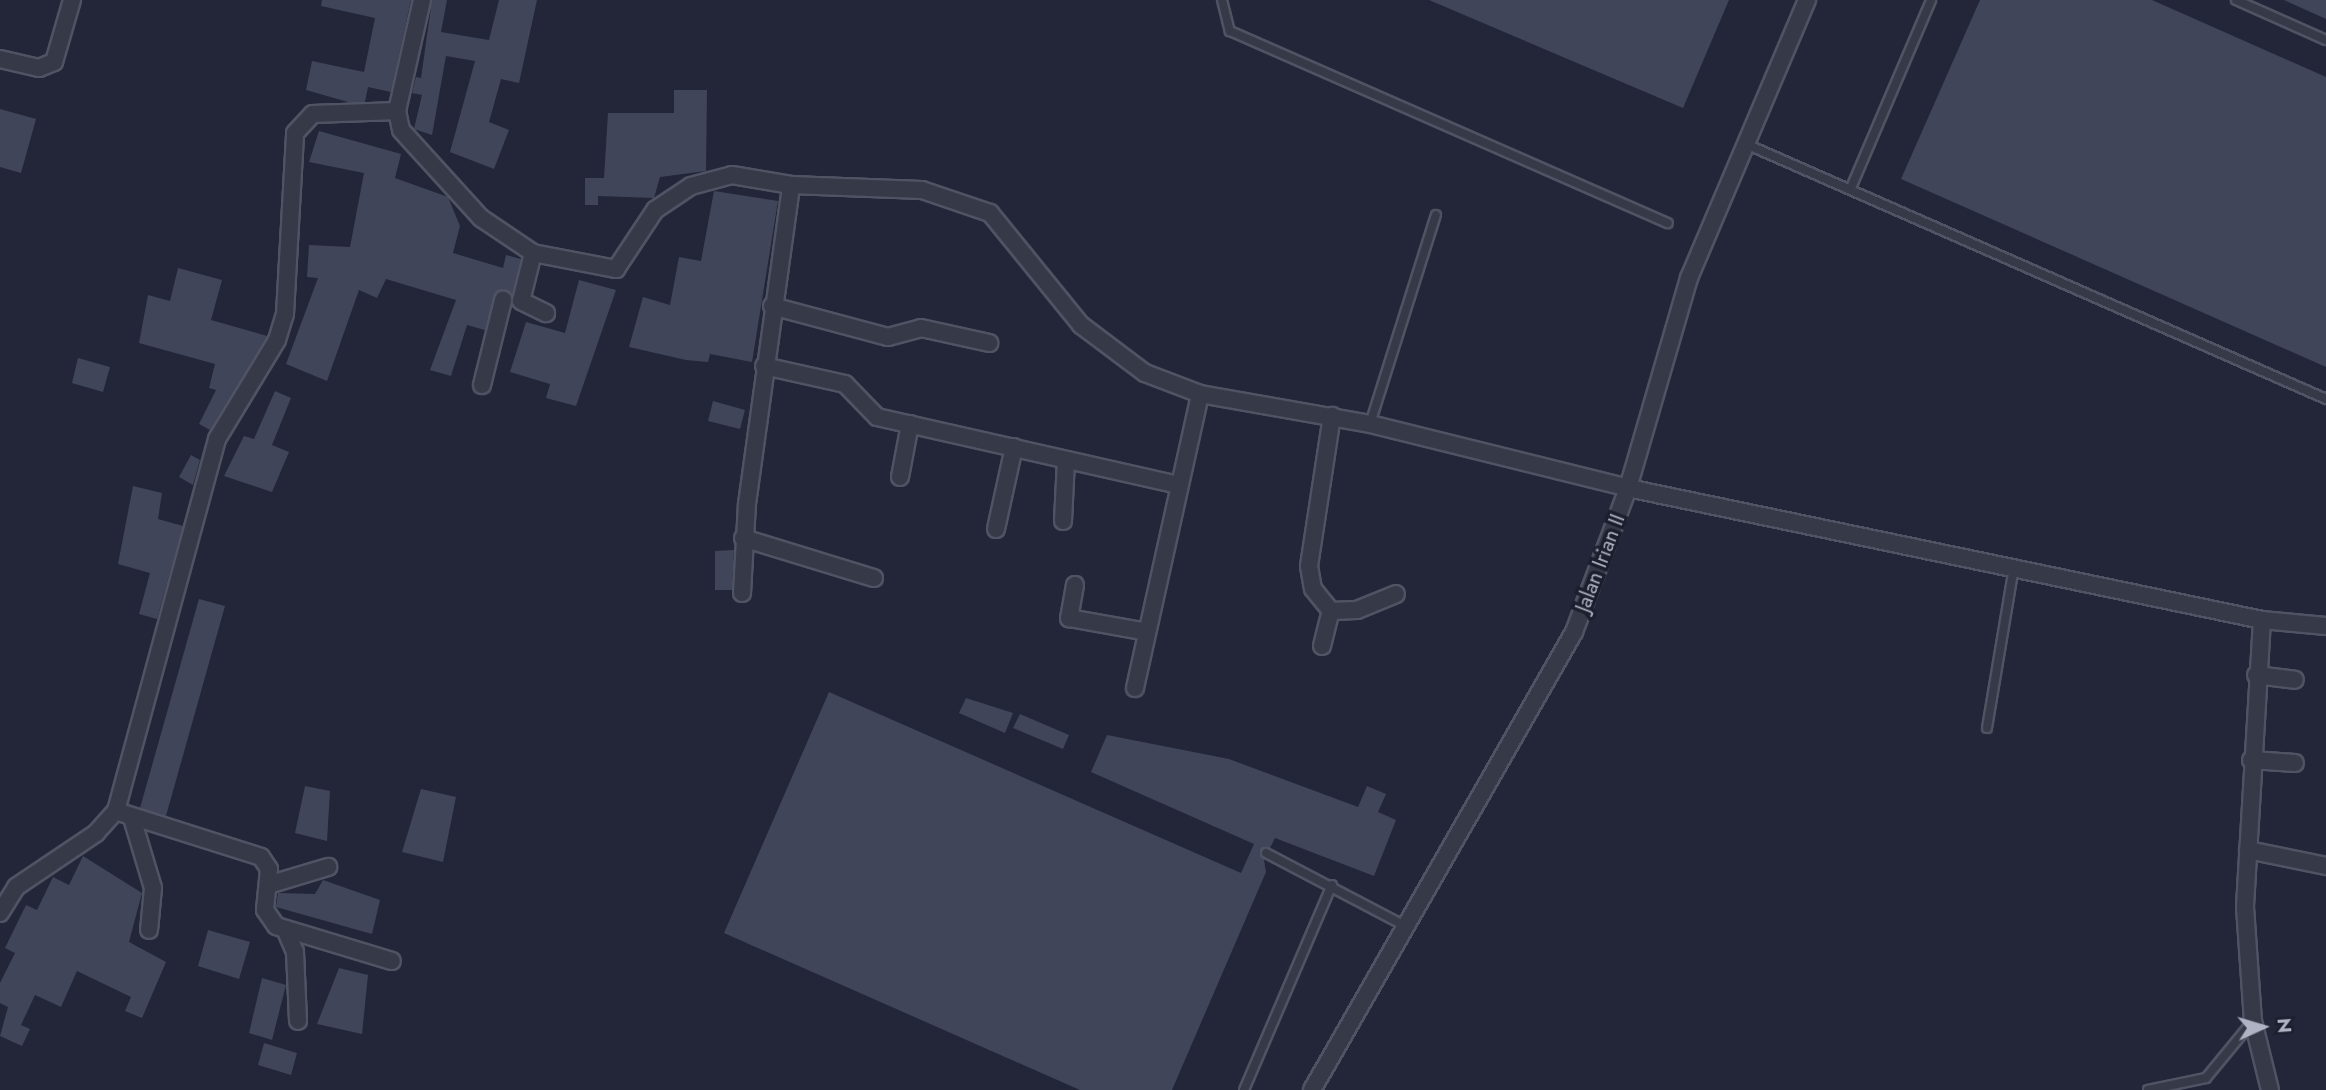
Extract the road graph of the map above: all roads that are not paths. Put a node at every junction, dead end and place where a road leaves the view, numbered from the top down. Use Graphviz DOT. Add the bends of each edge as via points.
graph roads {
  1 [pos="72,0"];
  2 [pos="422,0"];
  3 [pos="1222,0"];
  4 [pos="1807,0"];
  5 [pos="1930,0"];
  6 [pos="2236,0"];
  7 [pos="2326,40"];
  8 [pos="0,59"];
  9 [pos="397,111"];
  10 [pos="1746,144"];
  11 [pos="791,185"];
  12 [pos="1851,188"];
  13 [pos="1436,215"];
  14 [pos="1668,223"];
  15 [pos="533,253"];
  16 [pos="521,301"];
  17 [pos="772,306"];
  18 [pos="545,313"];
  19 [pos="989,343"];
  20 [pos="764,366"];
  21 [pos="482,385"];
  22 [pos="1200,394"];
  23 [pos="2326,399"];
  24 [pos="1332,416"];
  25 [pos="910,424"];
  26 [pos="1370,424"];
  27 [pos="1013,447"];
  28 [pos="1066,460"];
  29 [pos="900,477"];
  30 [pos="1178,485"];
  31 [pos="1628,488"];
  32 [pos="1063,521"];
  33 [pos="996,528"];
  34 [pos="743,538"];
  35 [pos="2014,566"];
  36 [pos="874,578"];
  37 [pos="1075,585"];
  38 [pos="742,593"];
  39 [pos="1396,594"];
  40 [pos="1331,611"];
  41 [pos="2262,620"];
  42 [pos="2326,626"];
  43 [pos="1147,632"];
  44 [pos="1322,646"];
  45 [pos="2256,675"];
  46 [pos="2295,680"];
  47 [pos="1135,688"];
  48 [pos="1987,728"];
  49 [pos="2251,760"];
  50 [pos="2295,763"];
  51 [pos="116,811"];
  52 [pos="132,818"];
  53 [pos="2248,850"];
  54 [pos="1266,853"];
  55 [pos="2326,866"];
  56 [pos="328,867"];
  57 [pos="268,885"];
  58 [pos="1332,885"];
  59 [pos="0,913"];
  60 [pos="1403,925"];
  61 [pos="149,930"];
  62 [pos="286,931"];
  63 [pos="392,961"];
  64 [pos="298,1021"];
  65 [pos="2253,1021"];
  66 [pos="1244,1090"];
  67 [pos="1312,1090"];
  68 [pos="2148,1090"];
  69 [pos="2270,1090"];
  1 -- 8 [label="street" via="54,62 39,68"];
  2 -- 9 [label="street"];
  3 -- 14 [label="lane" via="1230,31"];
  4 -- 10 [label="street, Jalan Irian II"];
  5 -- 12 [label="lane"];
  6 -- 7 [label="lane"];
  9 -- 15 [label="street" via="416,153 496,231"];
  9 -- 51 [label="street" via="313,114 295,133 285,314 277,340 217,439"];
  10 -- 12 [label="lane"];
  10 -- 31 [label="street, Jalan Irian II" via="1673,323"];
  11 -- 15 [label="street" via="732,175 691,187 655,210 616,269"];
  11 -- 17 [label="street"];
  11 -- 22 [label="street" via="922,190 970,203 1009,230 1048,290 1117,356"];
  12 -- 23 [label="lane"];
  13 -- 26 [label="lane"];
  15 -- 16 [label="street"];
  16 -- 18 [label="street"];
  16 -- 21 [label="street" via="496,299"];
  17 -- 19 [label="street" via="888,337 920,328"];
  17 -- 20 [label="street"];
  20 -- 25 [label="street" via="845,384 877,416"];
  20 -- 34 [label="street"];
  22 -- 24 [label="street"];
  22 -- 30 [label="street"];
  24 -- 26 [label="street"];
  24 -- 40 [label="street" via="1309,566 1312,589"];
  25 -- 27 [label="street"];
  25 -- 29 [label="street"];
  26 -- 31 [label="street"];
  27 -- 28 [label="street"];
  27 -- 33 [label="street"];
  28 -- 30 [label="street"];
  28 -- 32 [label="street"];
  30 -- 43 [label="street"];
  31 -- 35 [label="street"];
  31 -- 60 [label="street, Jalan Irian II" via="1574,632"];
  34 -- 36 [label="street"];
  34 -- 38 [label="street"];
  35 -- 41 [label="street"];
  35 -- 48 [label="lane"];
  37 -- 43 [label="street" via="1069,618"];
  39 -- 40 [label="street" via="1357,610"];
  40 -- 44 [label="street"];
  41 -- 42 [label="street"];
  41 -- 45 [label="street"];
  43 -- 47 [label="street"];
  45 -- 46 [label="street"];
  45 -- 49 [label="street"];
  49 -- 50 [label="street"];
  49 -- 53 [label="street"];
  51 -- 52 [label="street"];
  51 -- 59 [label="street" via="96,833 16,887"];
  52 -- 57 [label="street" via="261,857"];
  52 -- 61 [label="street" via="153,888"];
  53 -- 55 [label="street"];
  53 -- 65 [label="street"];
  54 -- 58 [label="lane"];
  56 -- 57 [label="street"];
  57 -- 62 [label="street" via="268,919"];
  58 -- 60 [label="lane"];
  58 -- 66 [label="lane"];
  60 -- 67 [label="street, Jalan Irian II"];
  62 -- 63 [label="street"];
  62 -- 64 [label="street" via="295,952"];
  65 -- 68 [label="lane" via="2206,1078"];
  65 -- 69 [label="street"];
}
